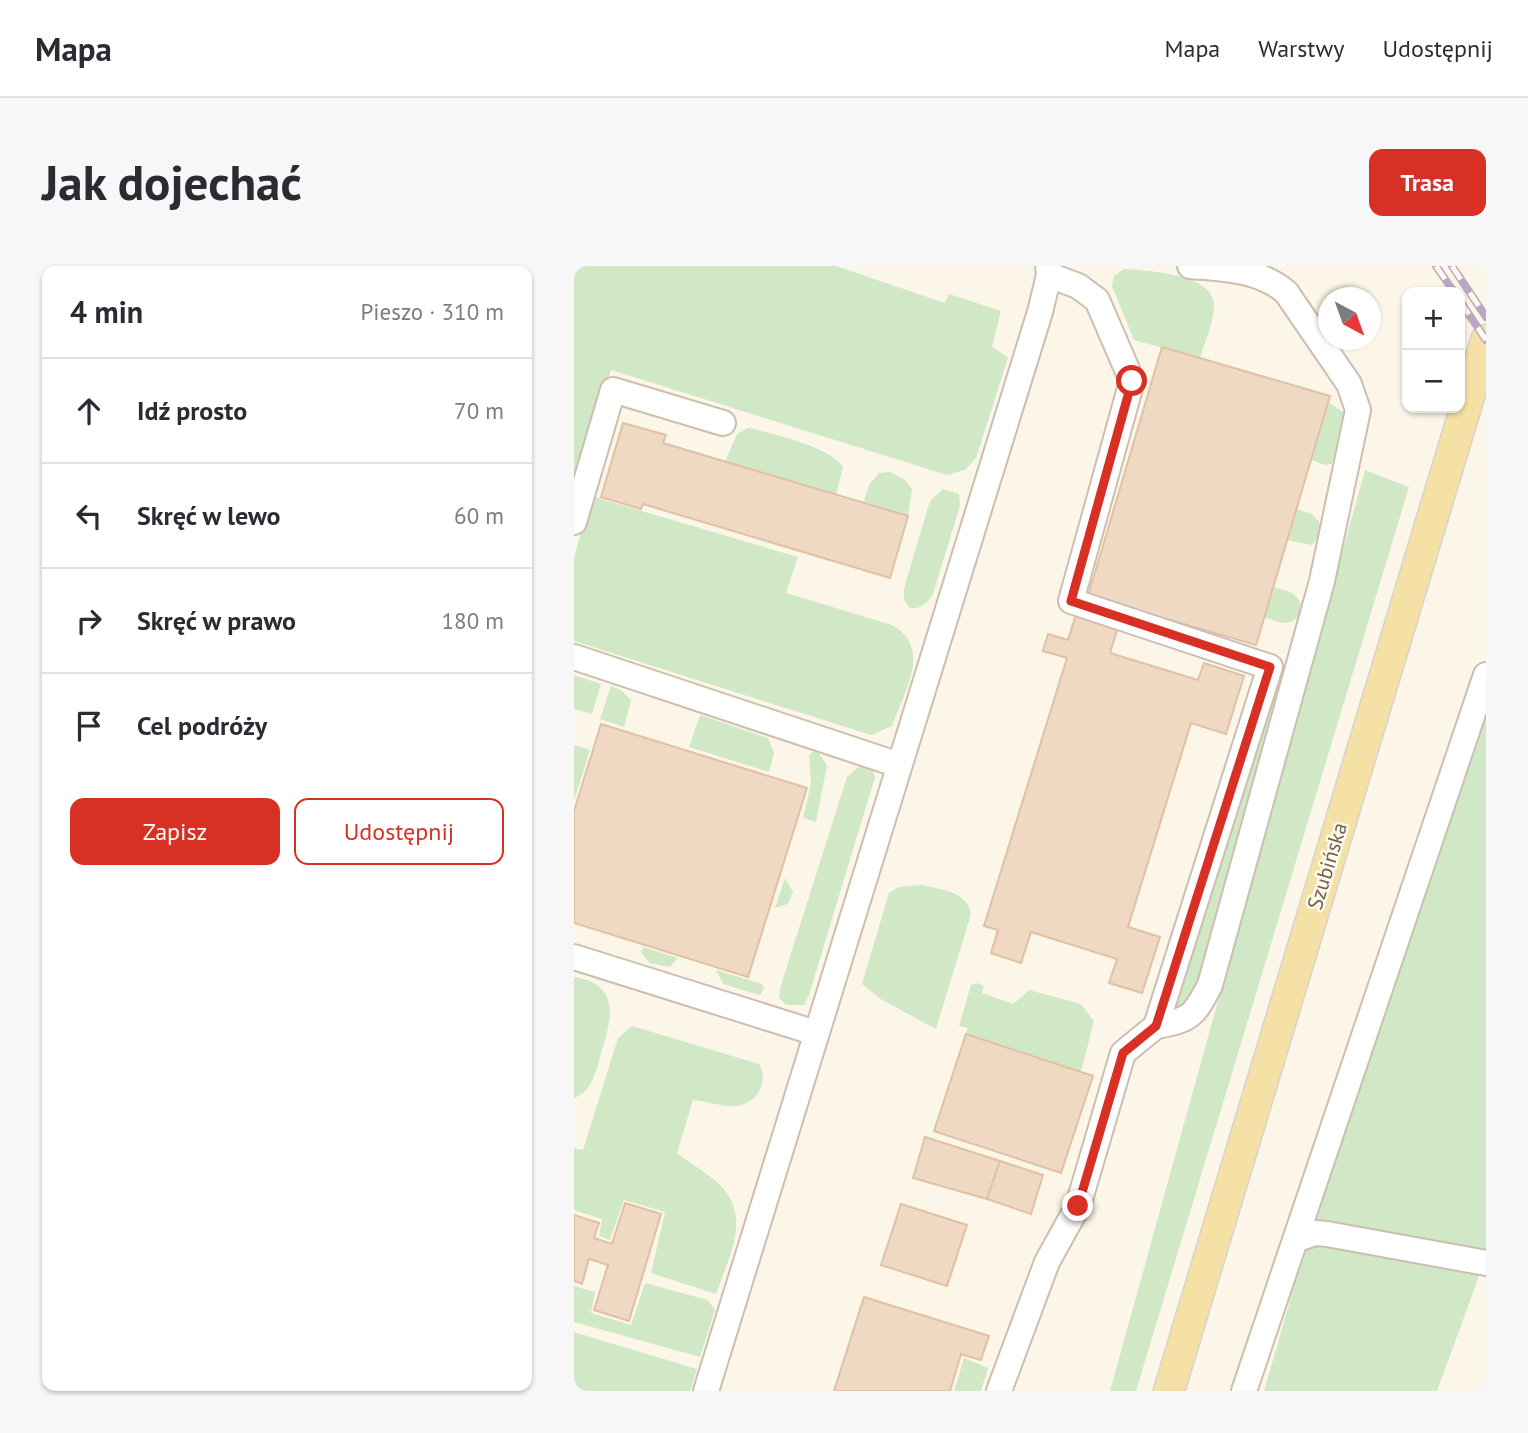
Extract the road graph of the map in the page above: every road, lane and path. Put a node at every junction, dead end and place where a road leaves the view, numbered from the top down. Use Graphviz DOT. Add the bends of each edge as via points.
graph roads {
  1 [pos="1190,266"];
  2 [pos="1049,270"];
  3 [pos="1486,341"];
  4 [pos="723,423"];
  5 [pos="574,522"];
  6 [pos="574,657"];
  7 [pos="1486,675"];
  8 [pos="900,765"];
  9 [pos="574,957"];
  10 [pos="1156,1026"];
  11 [pos="816,1033"];
  12 [pos="1295,1240"];
  13 [pos="1486,1263"];
  14 [pos="706,1391"];
  15 [pos="999,1391"];
  16 [pos="1168,1391"];
  17 [pos="1244,1391"];
  1 -- 10 [label="street" via="1247,271 1273,281 1286,292 1349,384 1358,410 1322,581 1210,985 1195,1015"];
  2 -- 8 [label="street"];
  2 -- 10 [label="street" via="1097,300 1132,381 1071,601 1270,667"];
  3 -- 16 [label="main road, Szubińska"];
  4 -- 5 [label="street" via="613,390"];
  6 -- 8 [label="street"];
  7 -- 12 [label="street"];
  8 -- 11 [label="street"];
  9 -- 11 [label="street"];
  10 -- 15 [label="street" via="1123,1053 1078,1206 1048,1262"];
  11 -- 14 [label="street"];
  12 -- 13 [label="street" via="1327,1234"];
  12 -- 17 [label="street"];
}
